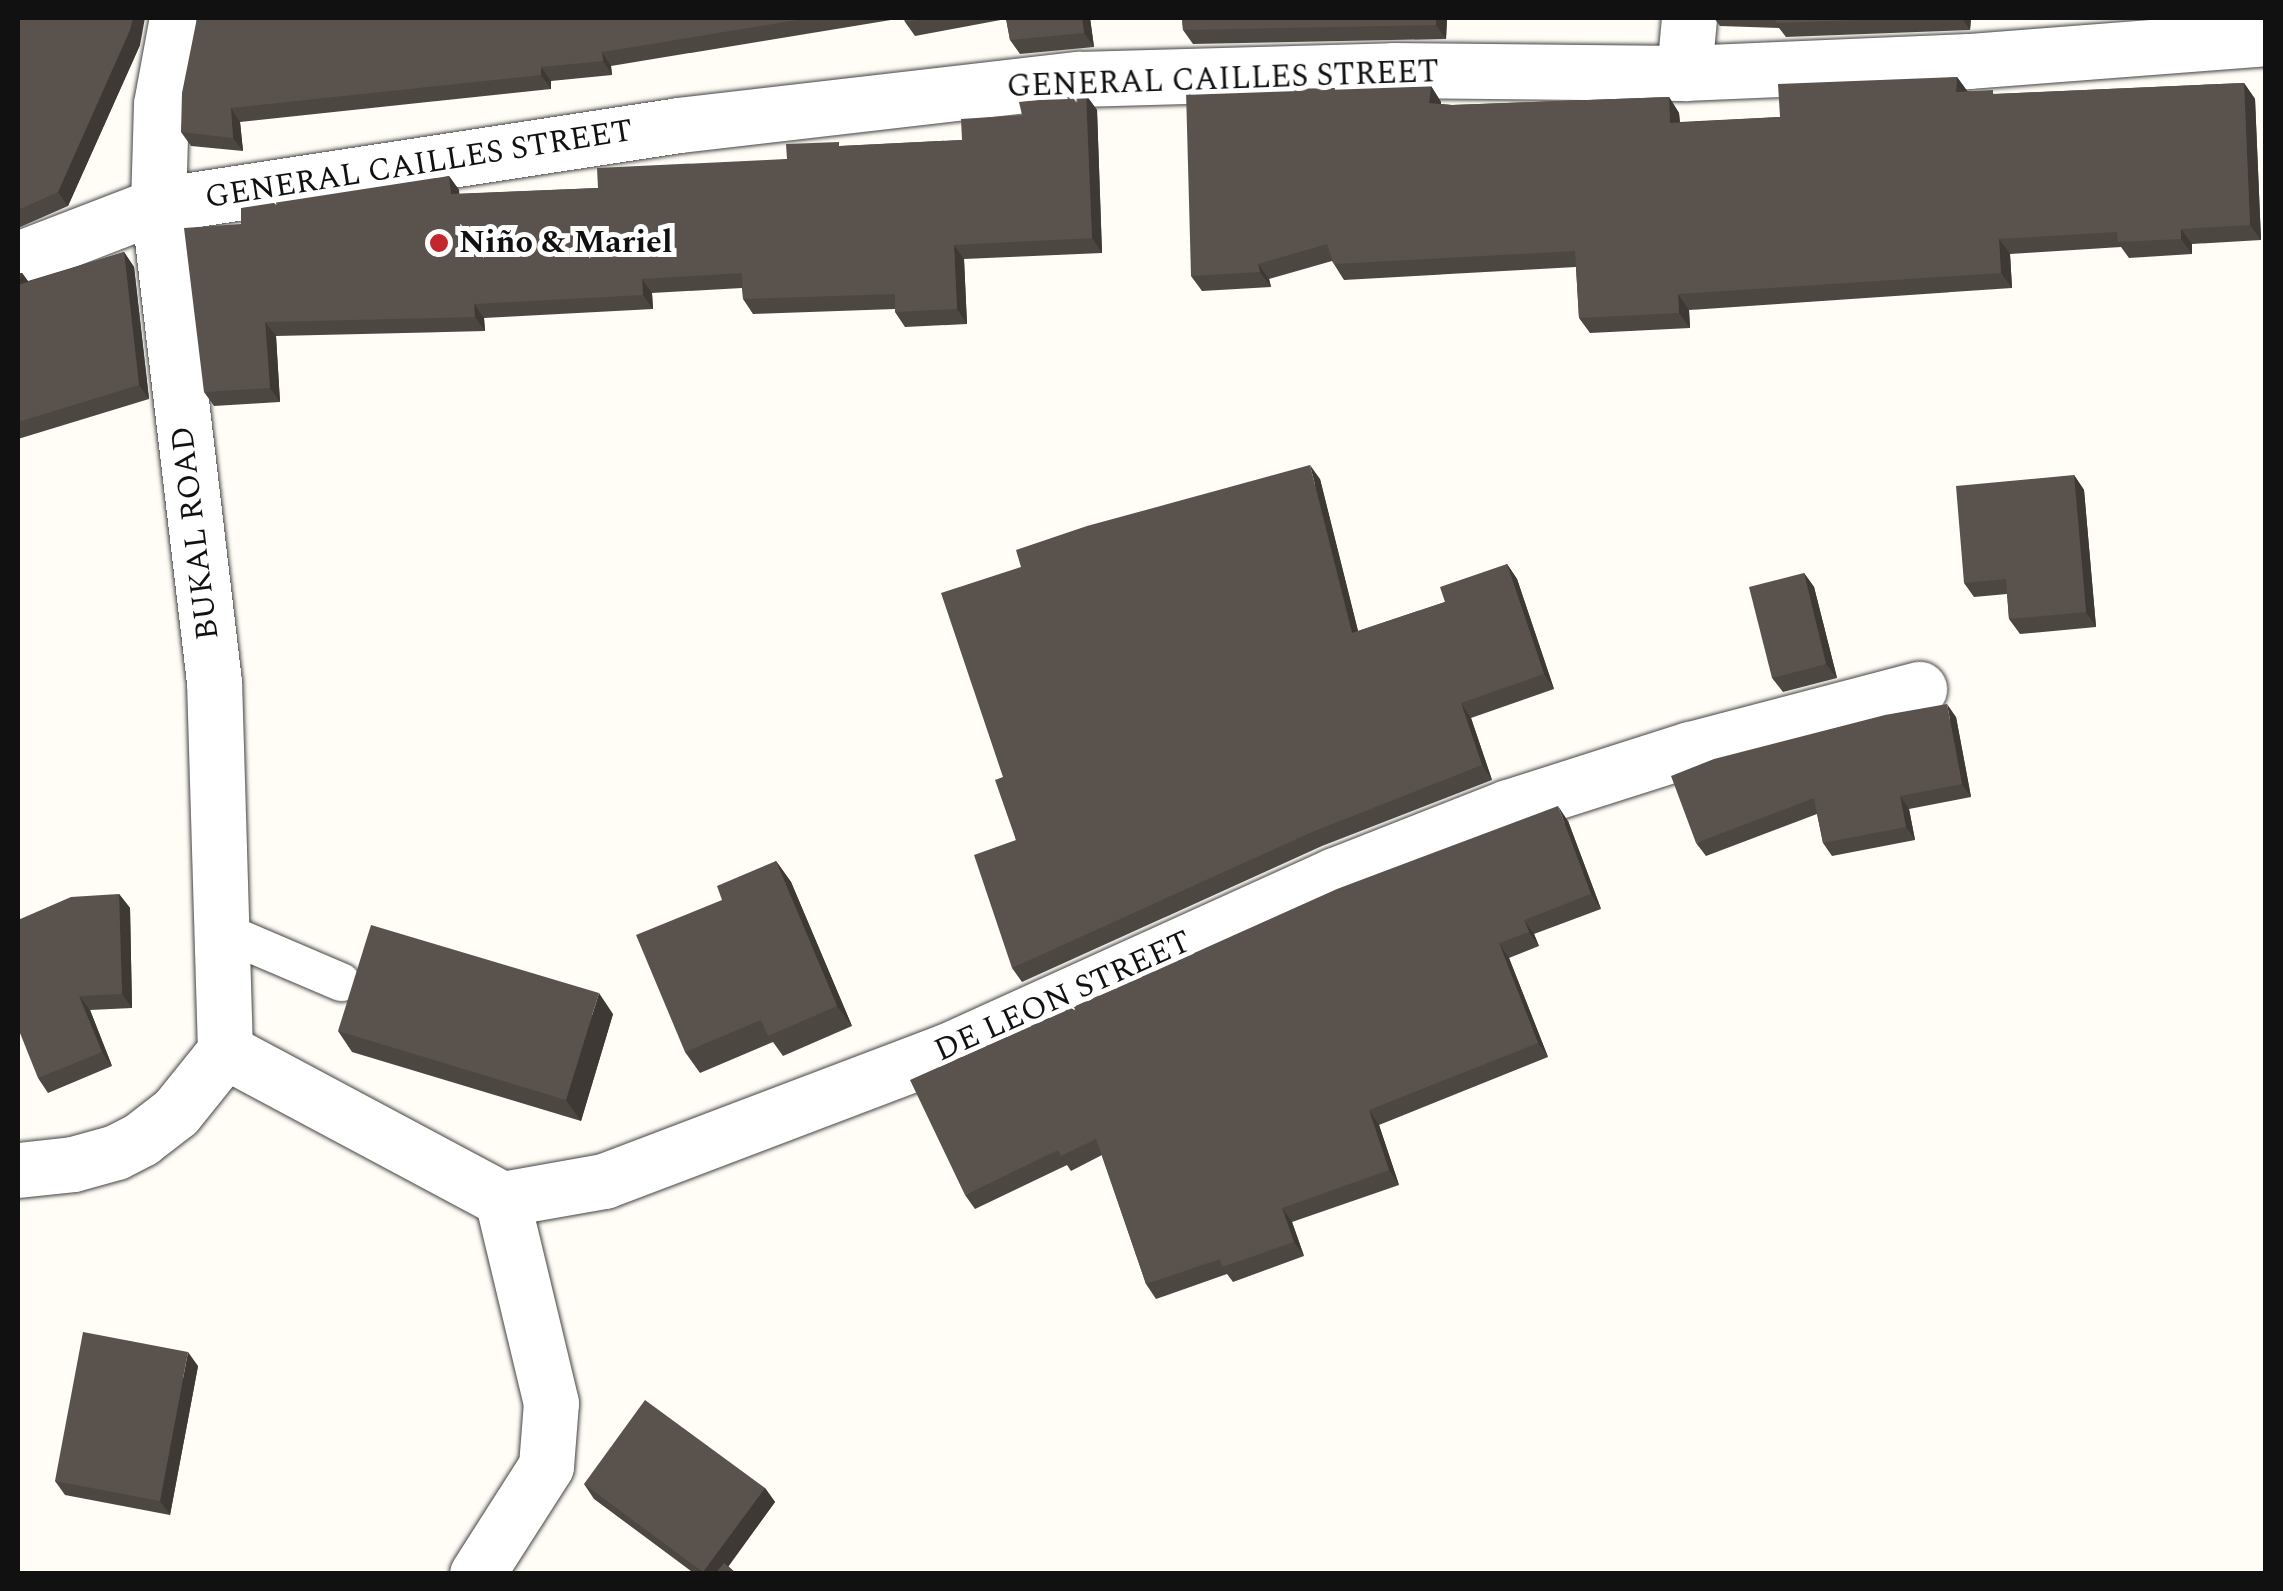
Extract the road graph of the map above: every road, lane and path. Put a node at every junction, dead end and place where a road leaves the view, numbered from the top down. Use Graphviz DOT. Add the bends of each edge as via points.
graph roads {
  1 [pos="176,18"];
  2 [pos="1689,18"];
  3 [pos="2266,38"];
  4 [pos="1684,73"];
  5 [pos="158,206"];
  6 [pos="18,258"];
  7 [pos="1918,689"];
  8 [pos="219,930"];
  9 [pos="340,982"];
  10 [pos="226,1050"];
  11 [pos="18,1170"];
  12 [pos="502,1199"];
  13 [pos="476,1574"];
  1 -- 5 [label="street, BUKAL ROAD" via="162,104"];
  2 -- 4 [label="street"];
  3 -- 4 [label="street, GENERAL CAILLES STREET" via="1969,61"];
  4 -- 5 [label="street, GENERAL CAILLES STREET" via="1394,70 1078,79 679,125"];
  5 -- 6 [label="street, GENERAL CAILLES STREET"];
  5 -- 8 [label="street, BUKAL ROAD" via="214,682"];
  7 -- 12 [label="street, DE LEON STREET" via="1508,806 1335,875 950,1050 604,1181"];
  8 -- 9 [label="lane"];
  8 -- 10 [label="street, BUKAL ROAD"];
  10 -- 11 [label="street" via="176,1112 142,1139 73,1164"];
  10 -- 12 [label="street"];
  12 -- 13 [label="street" via="551,1403 546,1466"];
}
